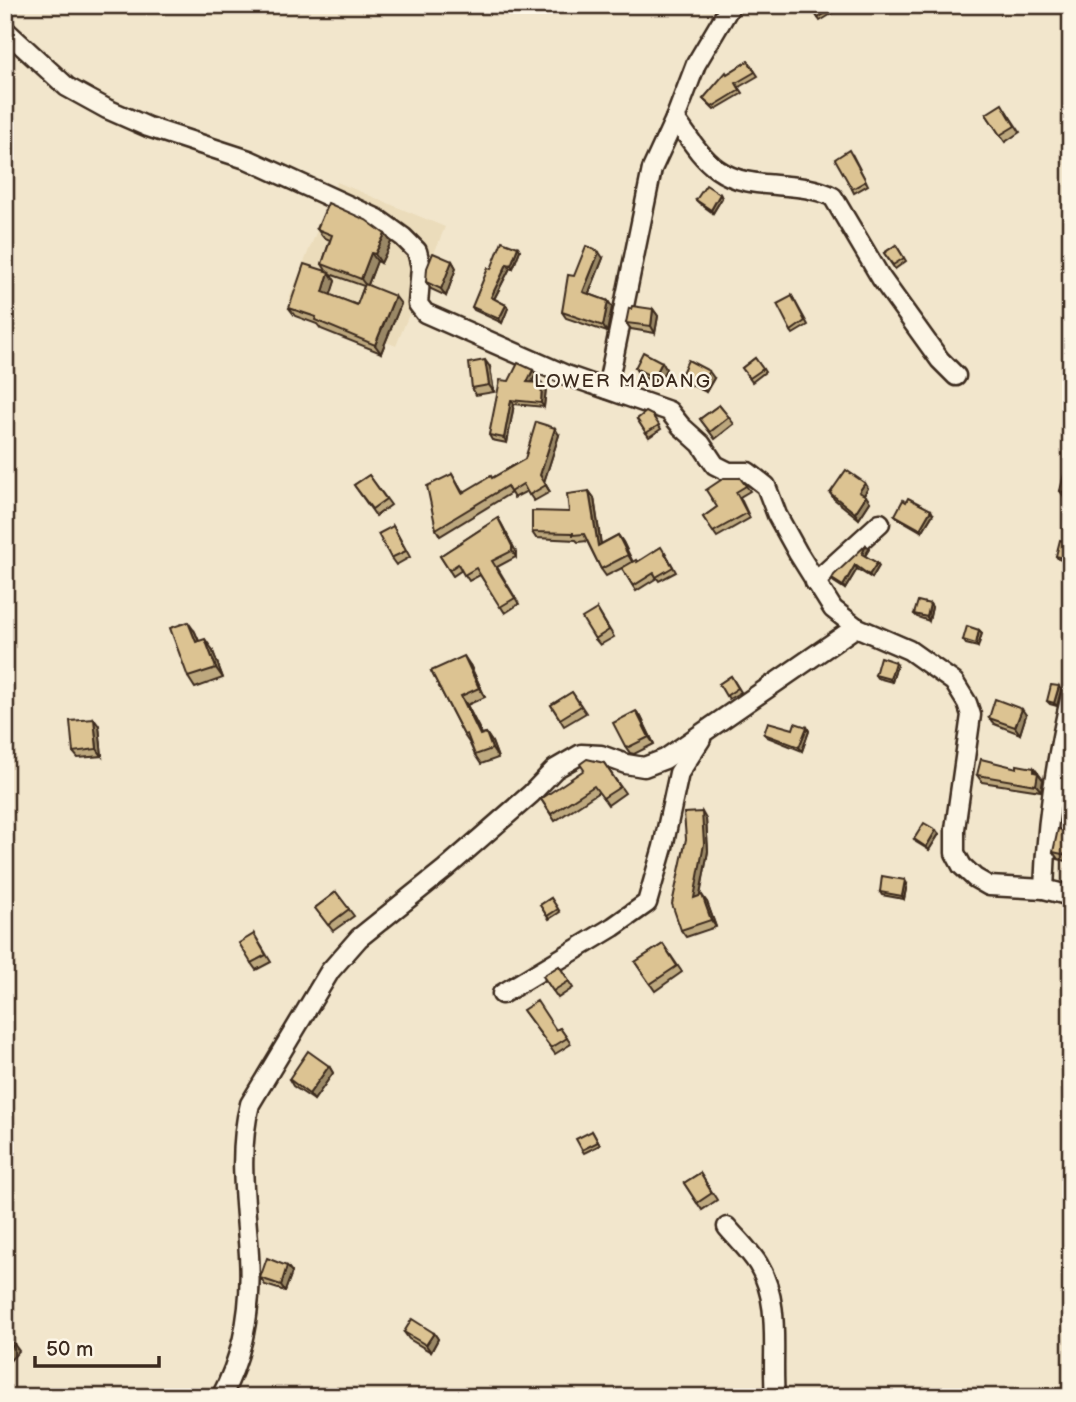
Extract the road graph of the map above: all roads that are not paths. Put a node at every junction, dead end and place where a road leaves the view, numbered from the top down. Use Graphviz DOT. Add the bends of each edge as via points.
graph roads {
  1 [pos="731,5"];
  2 [pos="5,30"];
  3 [pos="675,119"];
  4 [pos="956,376"];
  5 [pos="607,389"];
  6 [pos="880,523"];
  7 [pos="815,582"];
  8 [pos="856,627"];
  9 [pos="1071,695"];
  10 [pos="705,732"];
  11 [pos="1044,889"];
  12 [pos="1071,896"];
  13 [pos="502,994"];
  14 [pos="727,1227"];
  15 [pos="221,1397"];
  16 [pos="775,1397"];
  1 -- 3 [label="street" via="696,64"];
  2 -- 5 [label="street" via="67,87 107,109 249,160 378,219 417,251 421,267 418,304 425,313"];
  3 -- 4 [label="street" via="719,170 757,182 821,190 833,197 881,278"];
  3 -- 5 [label="street" via="652,169"];
  5 -- 7 [label="street" via="669,411 715,465 729,472 748,471 766,486"];
  6 -- 7 [label="street"];
  7 -- 8 [label="street" via="833,609"];
  8 -- 10 [label="street"];
  8 -- 11 [label="street" via="909,650 954,682 967,704 971,715 955,829 955,853 962,866 989,886"];
  9 -- 11 [label="street" via="1058,748"];
  10 -- 13 [label="street" via="679,773 647,903"];
  10 -- 15 [label="street" via="665,759 644,767 601,755 570,758 359,938 330,971 250,1104 243,1151 249,1294 243,1342"];
  11 -- 12 [label="street"];
  14 -- 16 [label="street" via="758,1265 768,1291 775,1318"];
}
